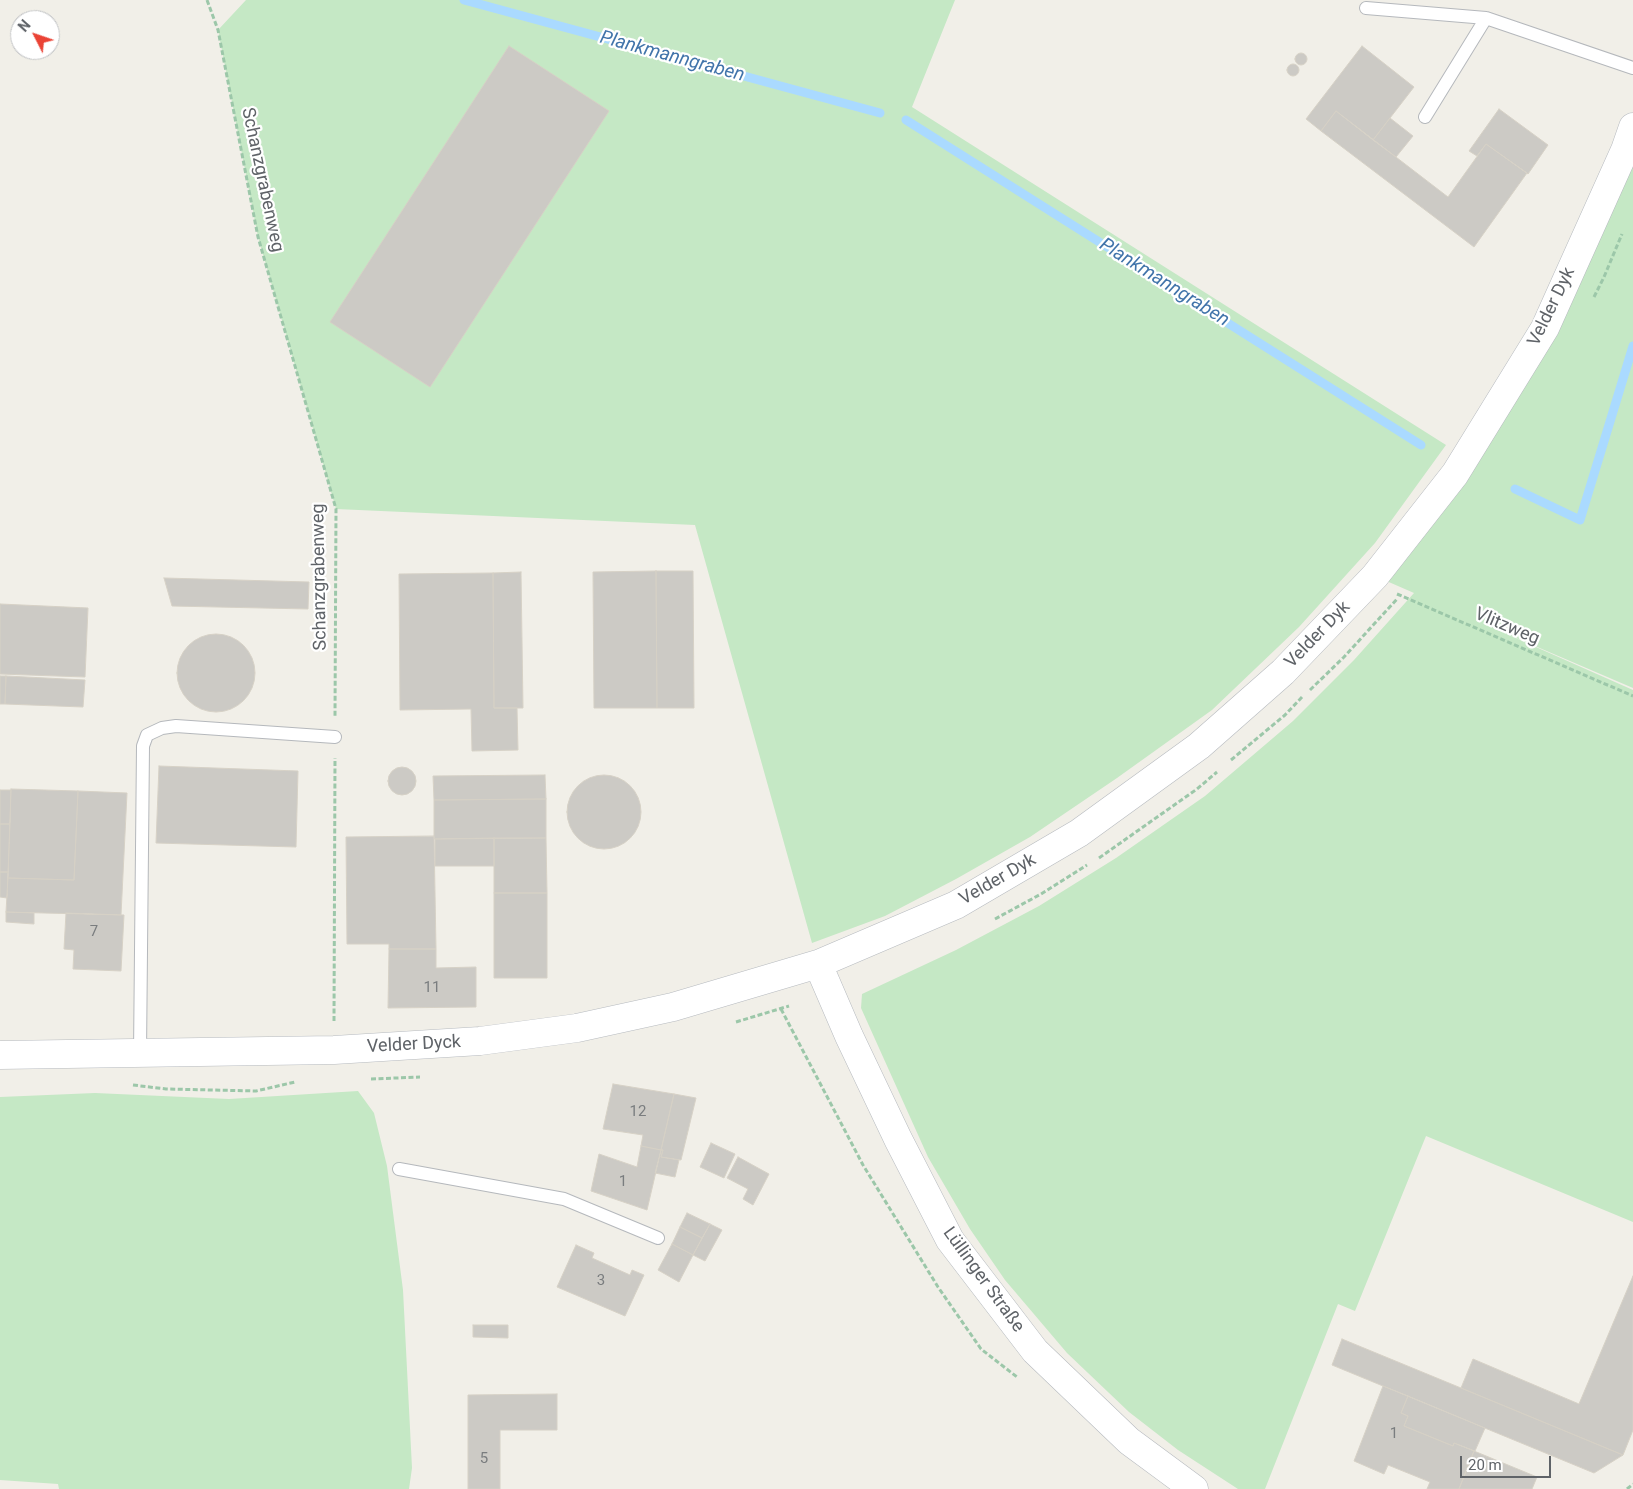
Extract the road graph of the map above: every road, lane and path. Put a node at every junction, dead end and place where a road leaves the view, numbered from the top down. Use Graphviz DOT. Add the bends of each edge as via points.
graph roads {
  1 [pos="207,0"];
  2 [pos="1366,8"];
  3 [pos="1486,18"];
  4 [pos="1633,68"];
  5 [pos="1424,117"];
  6 [pos="1633,127"];
  7 [pos="1376,576"];
  8 [pos="1633,696"];
  9 [pos="335,737"];
  10 [pos="818,964"];
  11 [pos="334,1050"];
  12 [pos="140,1052"];
  13 [pos="0,1055"];
  14 [pos="380,1079"];
  15 [pos="371,1080"];
  16 [pos="298,1081"];
  17 [pos="131,1084"];
  18 [pos="399,1170"];
  19 [pos="658,1238"];
  20 [pos="1633,1484"];
  21 [pos="1194,1489"];
  22 [pos="1627,1489"];
  1 -- 9 [label="path, Schanzgrabenweg" via="218,30 258,237 336,509"];
  2 -- 3 [label="lane"];
  3 -- 4 [label="lane"];
  3 -- 5 [label="lane"];
  6 -- 7 [label="main road, Velder Dyk" via="1545,328 1455,474"];
  7 -- 8 [label="path, Vlitzweg" via="1400,596"];
  7 -- 10 [label="main road, Velder Dyk" via="1283,672 1200,746 1079,834 956,905"];
  9 -- 11 [label="path, Schanzgrabenweg"];
  9 -- 12 [label="lane" via="176,726 147,735 143,746"];
  10 -- 11 [label="main road, Velder Dyck" via="673,1007 578,1028 480,1041"];
  10 -- 21 [label="main road, Lüllinger Straße" via="898,1139 950,1240 1035,1351 1129,1441"];
  11 -- 12 [label="main road, Velder Dyck"];
  12 -- 13 [label="main road, Velder Dyck"];
  14 -- 15 [label="path"];
  16 -- 17 [label="path" via="256,1091 166,1089"];
  18 -- 19 [label="lane" via="564,1199"];
  20 -- 22 [label="path"];
}
